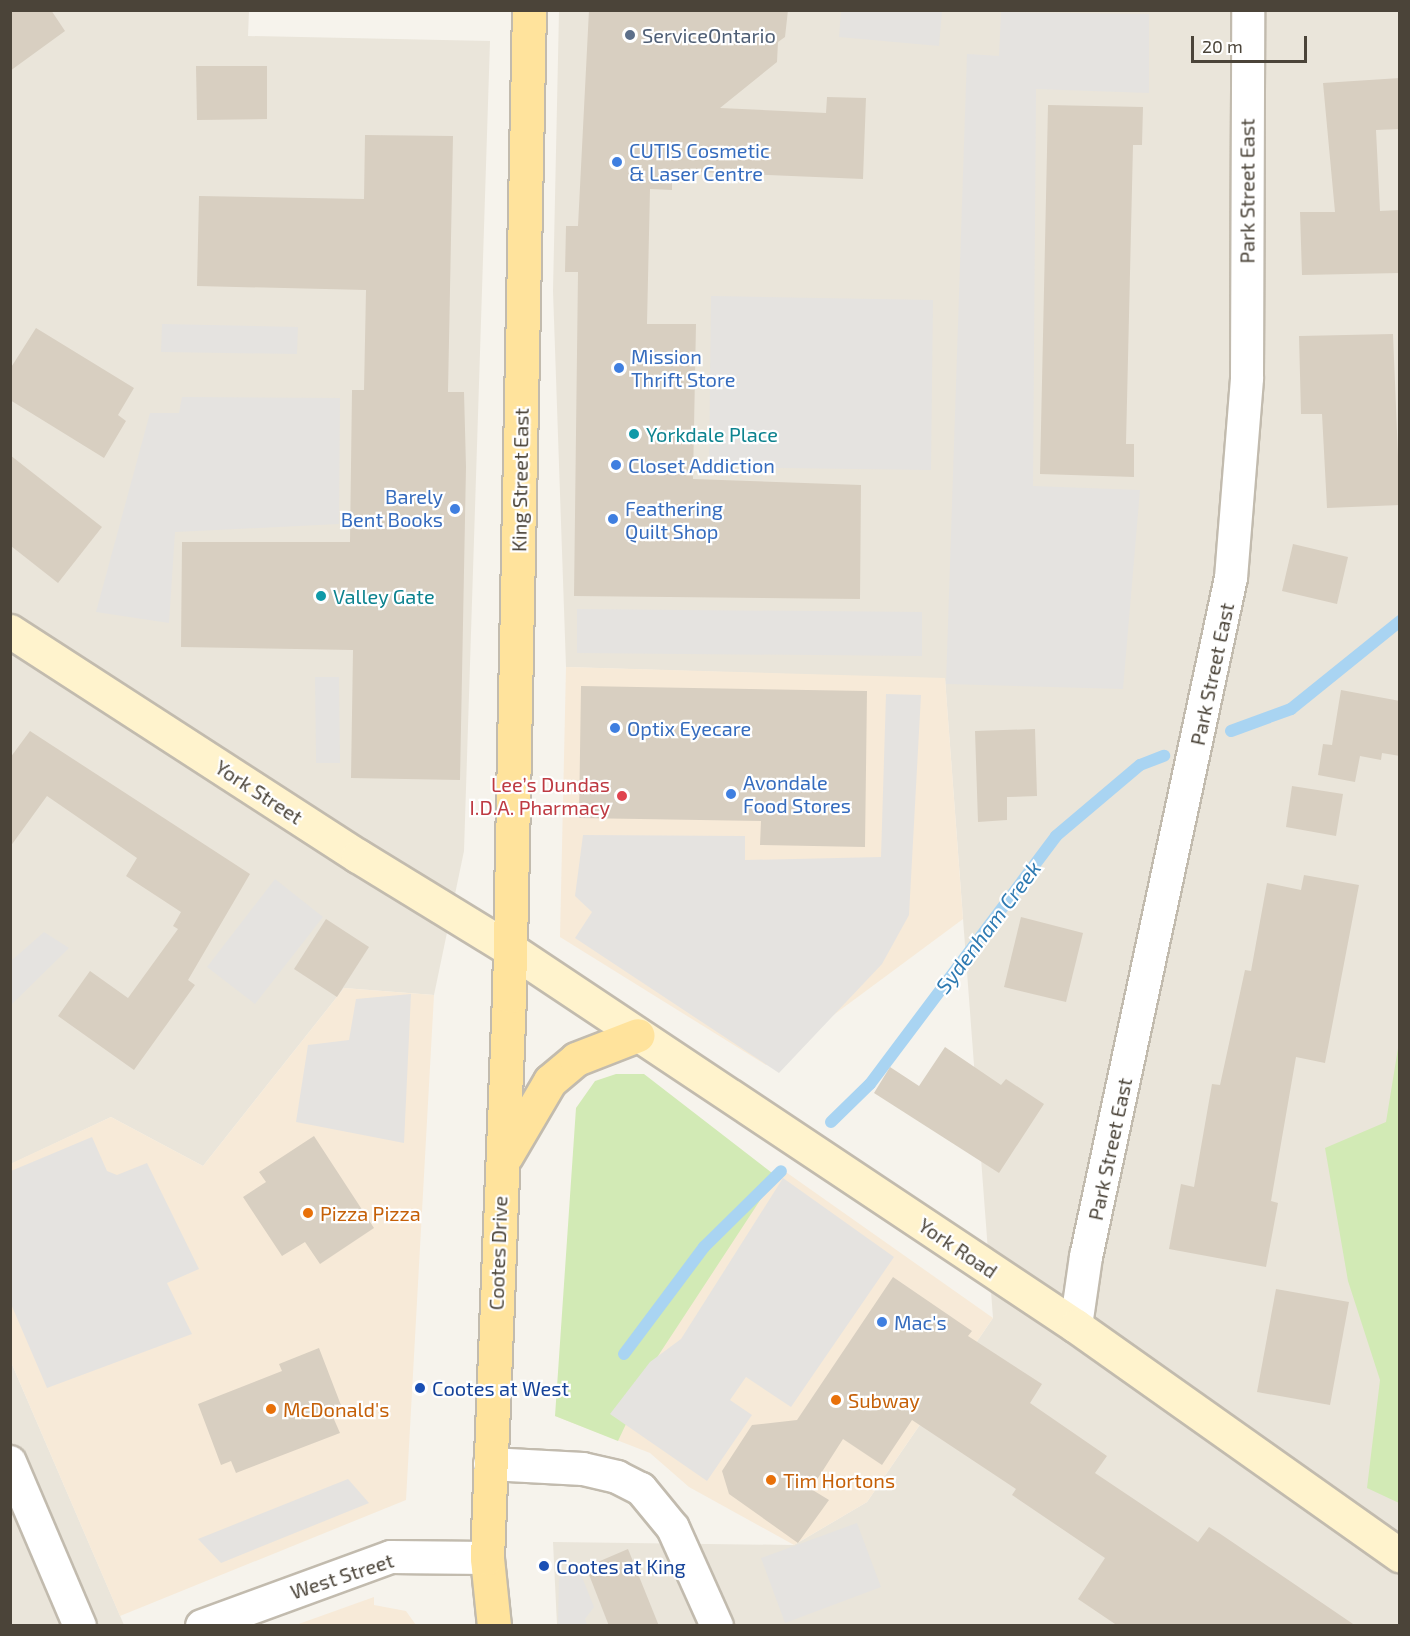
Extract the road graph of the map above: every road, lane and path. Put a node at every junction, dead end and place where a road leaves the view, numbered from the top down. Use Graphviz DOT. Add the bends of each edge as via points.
graph roads {
  1 [pos="529,10"];
  2 [pos="1248,10"];
  3 [pos="10,631"];
  4 [pos="510,949"];
  5 [pos="638,1035"];
  6 [pos="501,1165"];
  7 [pos="1076,1326"];
  8 [pos="10,1462"];
  9 [pos="490,1464"];
  10 [pos="1400,1555"];
  11 [pos="487,1558"];
  12 [pos="80,1626"];
  13 [pos="201,1626"];
  14 [pos="473,1626"];
  15 [pos="494,1626"];
  16 [pos="717,1626"];
  1 -- 4 [label="main road, King Street East"];
  2 -- 7 [label="street, Park Street East" via="1247,378 1232,578 1086,1257"];
  3 -- 4 [label="street, York Street" via="358,856"];
  4 -- 5 [label="street, York Road"];
  4 -- 6 [label="main road, Cootes Drive"];
  5 -- 6 [label="main road" via="576,1059 550,1081 519,1128"];
  5 -- 7 [label="street, York Road"];
  6 -- 9 [label="main road, Cootes Drive"];
  7 -- 10 [label="street, York Road"];
  8 -- 12 [label="street"];
  9 -- 11 [label="main road, Cootes Drive"];
  9 -- 16 [label="street" via="583,1469 617,1477 640,1489 673,1528"];
  11 -- 13 [label="street, West Street" via="391,1557"];
  11 -- 14 [label="main road, Cootes Drive"];
  11 -- 15 [label="main road, Cootes Drive"];
}
